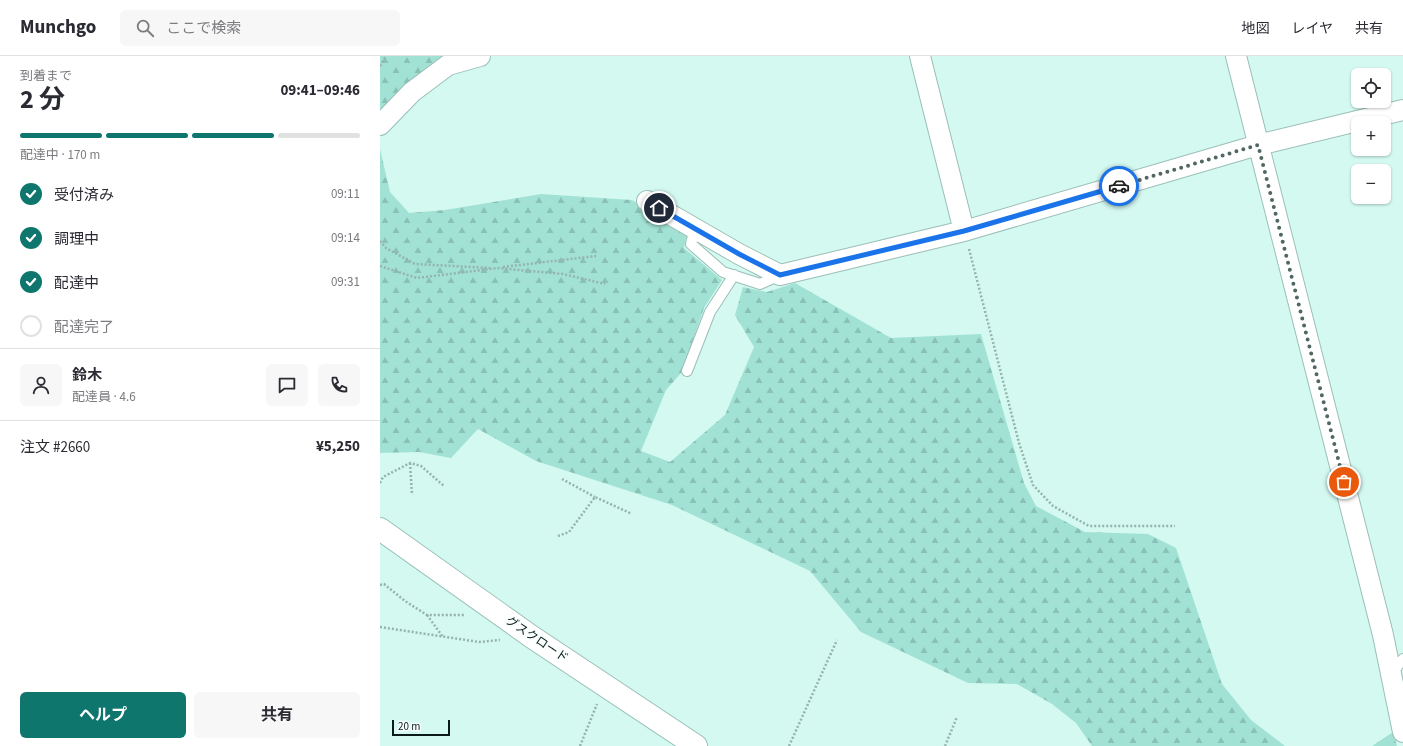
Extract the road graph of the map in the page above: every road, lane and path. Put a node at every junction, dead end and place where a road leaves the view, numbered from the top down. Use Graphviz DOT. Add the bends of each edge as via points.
graph roads {
  1 [pos="386,56"];
  2 [pos="480,56"];
  3 [pos="920,56"];
  4 [pos="1236,56"];
  5 [pos="380,66"];
  6 [pos="1403,110"];
  7 [pos="380,125"];
  8 [pos="1258,145"];
  9 [pos="647,201"];
  10 [pos="696,228"];
  11 [pos="964,231"];
  12 [pos="380,241"];
  13 [pos="596,256"];
  14 [pos="380,266"];
  15 [pos="497,268"];
  16 [pos="734,275"];
  17 [pos="780,275"];
  18 [pos="605,284"];
  19 [pos="687,371"];
  20 [pos="410,463"];
  21 [pos="562,479"];
  22 [pos="380,483"];
  23 [pos="444,486"];
  24 [pos="412,495"];
  25 [pos="595,496"];
  26 [pos="632,514"];
  27 [pos="1176,526"];
  28 [pos="380,528"];
  29 [pos="558,536"];
  30 [pos="380,585"];
  31 [pos="427,615"];
  32 [pos="470,615"];
  33 [pos="380,627"];
  34 [pos="443,637"];
  35 [pos="532,637"];
  36 [pos="837,640"];
  37 [pos="1403,659"];
  38 [pos="1391,674"];
  39 [pos="606,685"];
  40 [pos="957,717"];
  41 [pos="1403,732"];
  42 [pos="580,746"];
  43 [pos="696,746"];
  44 [pos="789,746"];
  45 [pos="945,746"];
  1 -- 5 [label="path"];
  2 -- 7 [label="street" via="448,64 412,92"];
  3 -- 11 [label="street"];
  4 -- 8 [label="street"];
  6 -- 8 [label="street"];
  8 -- 11 [label="street"];
  8 -- 38 [label="street"];
  9 -- 10 [label="street"];
  10 -- 16 [label="lane" via="691,244 723,272"];
  10 -- 17 [label="street"];
  11 -- 17 [label="street"];
  11 -- 27 [label="path" via="1019,443 1033,485 1053,506 1089,526"];
  12 -- 15 [label="path" via="386,248 415,264"];
  13 -- 15 [label="path"];
  14 -- 15 [label="path" via="417,278"];
  15 -- 18 [label="path" via="563,274"];
  16 -- 17 [label="lane" via="760,284"];
  16 -- 19 [label="lane" via="710,312"];
  20 -- 22 [label="path" via="383,477"];
  20 -- 23 [label="path" via="421,466"];
  20 -- 24 [label="path"];
  21 -- 25 [label="path"];
  25 -- 26 [label="path"];
  25 -- 29 [label="path" via="569,532"];
  28 -- 35 [label="street, グスクロード"];
  30 -- 31 [label="path" via="384,584 405,602"];
  31 -- 32 [label="path"];
  31 -- 34 [label="path"];
  33 -- 34 [label="path"];
  34 -- 35 [label="path" via="479,642"];
  35 -- 39 [label="street, グスクロード"];
  36 -- 44 [label="path"];
  37 -- 38 [label="lane"];
  38 -- 41 [label="street"];
  39 -- 42 [label="path"];
  39 -- 43 [label="street, グスクロード"];
  40 -- 45 [label="path"];
}
